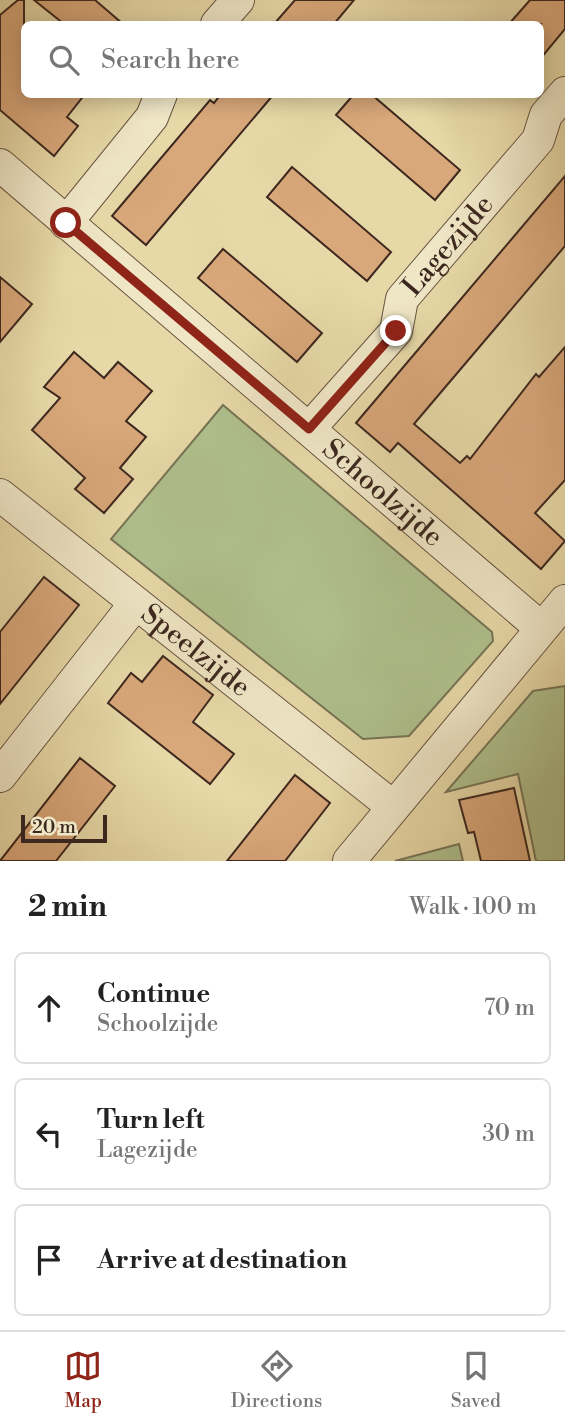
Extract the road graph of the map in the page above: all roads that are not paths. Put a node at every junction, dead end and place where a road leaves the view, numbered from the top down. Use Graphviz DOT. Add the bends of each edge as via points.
graph roads {
  1 [pos="238,0"];
  2 [pos="220,21"];
  3 [pos="565,93"];
  4 [pos="159,98"];
  5 [pos="0,165"];
  6 [pos="66,223"];
  7 [pos="309,429"];
  8 [pos="0,495"];
  9 [pos="565,601"];
  10 [pos="135,604"];
  11 [pos="541,628"];
  12 [pos="0,775"];
  13 [pos="392,806"];
  14 [pos="349,861"];
  1 -- 2 [label="street"];
  3 -- 7 [label="street, Lagezijde" via="546,115 538,140 402,299 396,331"];
  4 -- 6 [label="street" via="152,117"];
  5 -- 6 [label="street, Schoolzijde"];
  6 -- 7 [label="street, Schoolzijde"];
  7 -- 11 [label="street, Schoolzijde"];
  8 -- 10 [label="street, Speelzijde"];
  9 -- 11 [label="street"];
  10 -- 12 [label="street"];
  10 -- 13 [label="street, Speelzijde"];
  11 -- 13 [label="street"];
  13 -- 14 [label="street"];
}
